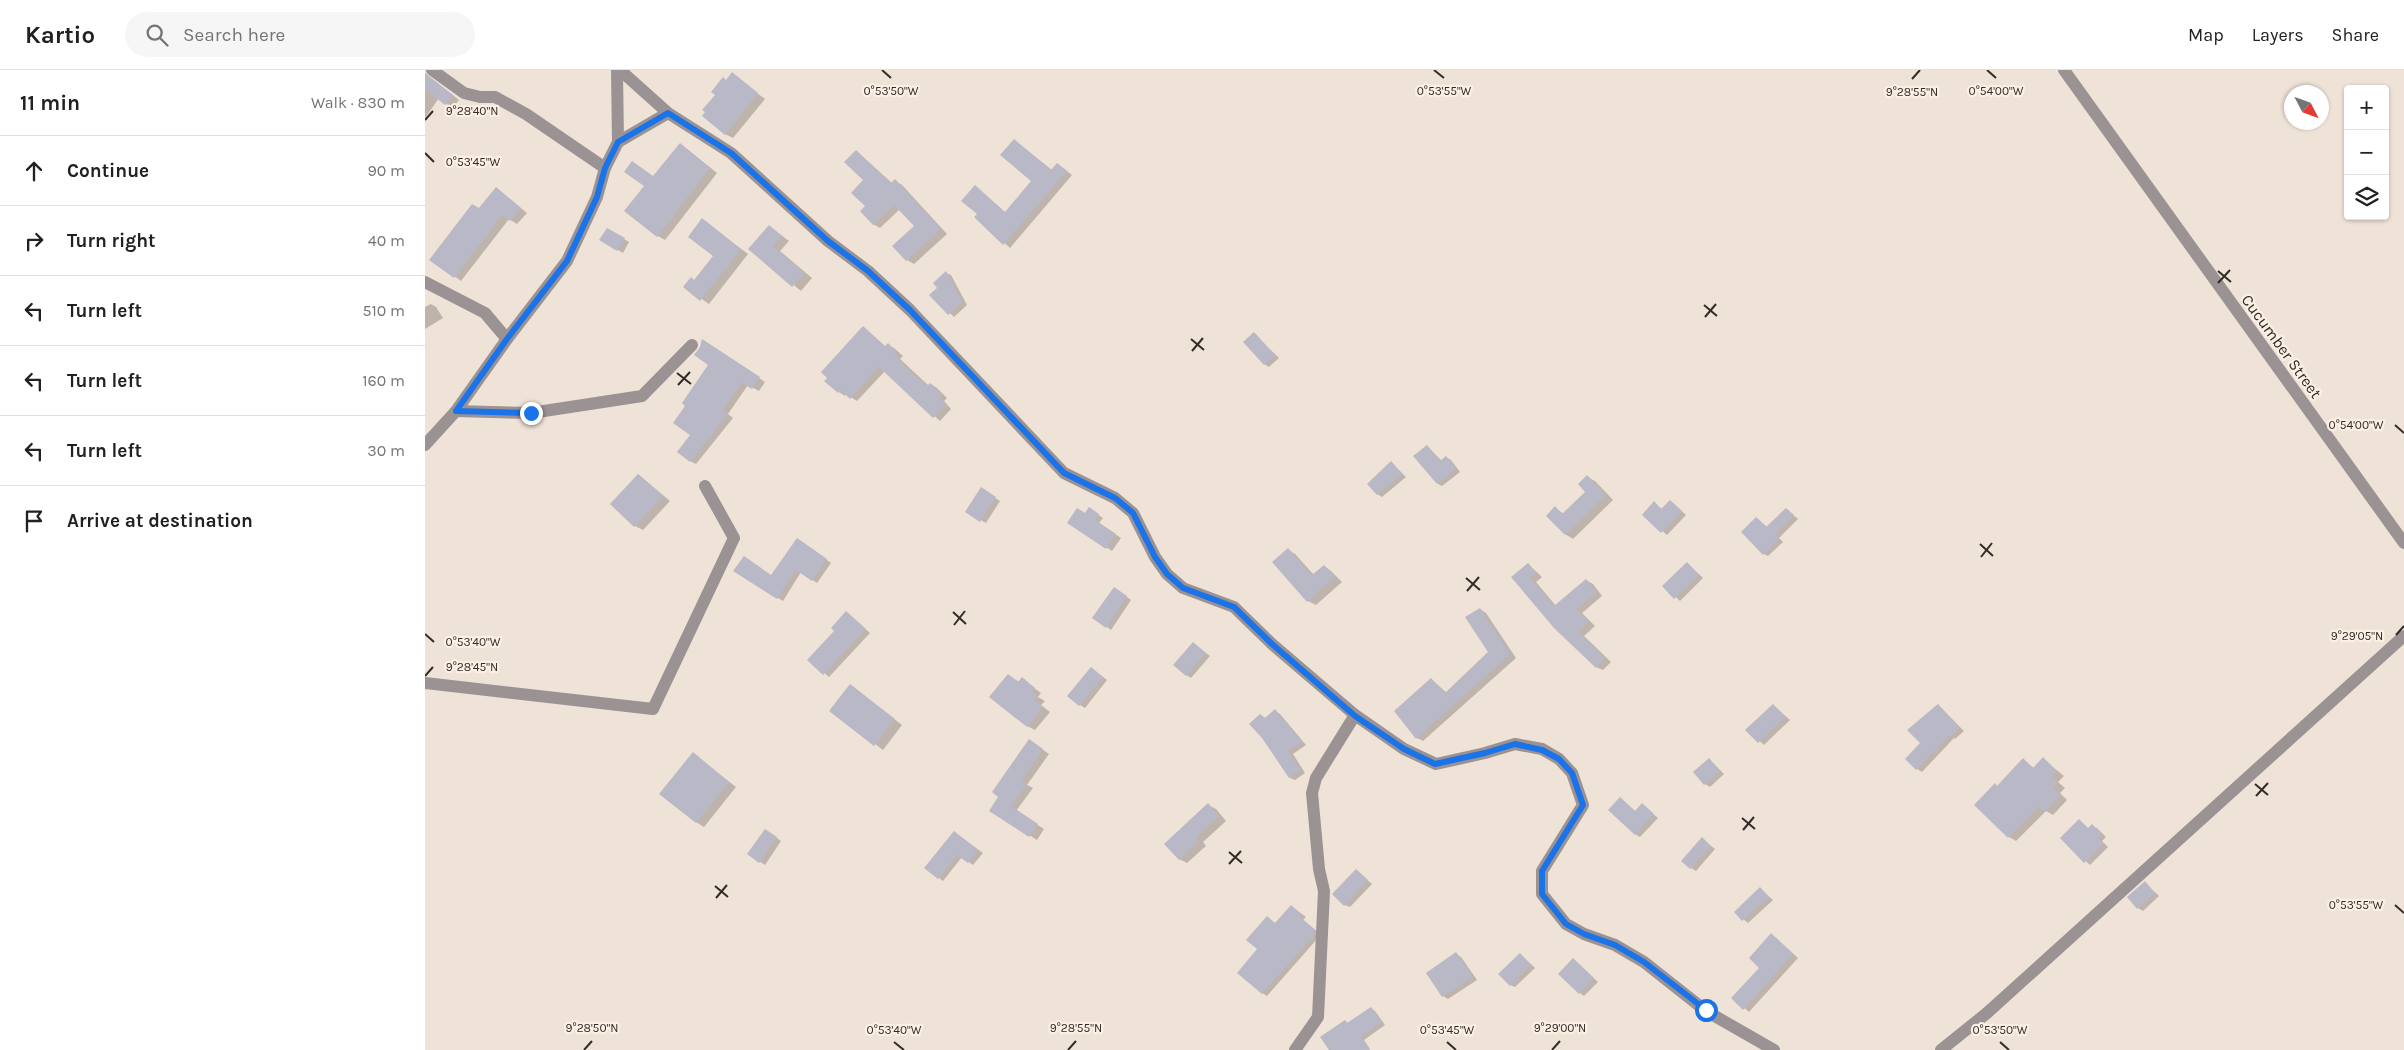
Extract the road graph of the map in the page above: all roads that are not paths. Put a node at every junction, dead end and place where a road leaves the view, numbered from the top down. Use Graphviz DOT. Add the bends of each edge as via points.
graph roads {
  1 [pos="432,70"];
  2 [pos="617,70"];
  3 [pos="620,70"];
  4 [pos="2064,70"];
  5 [pos="668,113"];
  6 [pos="618,142"];
  7 [pos="605,168"];
  8 [pos="425,282"];
  9 [pos="507,339"];
  10 [pos="692,345"];
  11 [pos="456,411"];
  12 [pos="425,445"];
  13 [pos="705,486"];
  14 [pos="2404,543"];
  15 [pos="2404,636"];
  16 [pos="425,683"];
  17 [pos="1355,716"];
  18 [pos="1295,1050"];
  19 [pos="1774,1050"];
  20 [pos="1941,1050"];
  1 -- 7 [label="street" via="464,93 495,97 526,114"];
  2 -- 6 [label="street"];
  3 -- 5 [label="street"];
  4 -- 14 [label="street, Cucumber Street"];
  5 -- 6 [label="street"];
  5 -- 17 [label="street" via="731,153 828,241 868,271 910,310 1064,473 1115,498 1133,513 1167,574 1183,588 1234,607"];
  6 -- 7 [label="street"];
  7 -- 9 [label="street" via="597,197 567,261"];
  8 -- 9 [label="street" via="485,313"];
  9 -- 11 [label="street"];
  10 -- 11 [label="street" via="642,396 531,413"];
  11 -- 12 [label="street"];
  13 -- 16 [label="street" via="734,538 653,710"];
  15 -- 20 [label="street" via="1987,1013"];
  17 -- 18 [label="street" via="1321,770 1312,793 1324,891 1318,1017"];
  17 -- 19 [label="street" via="1404,749 1435,764 1515,744 1542,750 1559,759 1572,773 1583,805 1542,871 1542,894 1566,924 1615,945 1644,962 1706,1010"];
}
